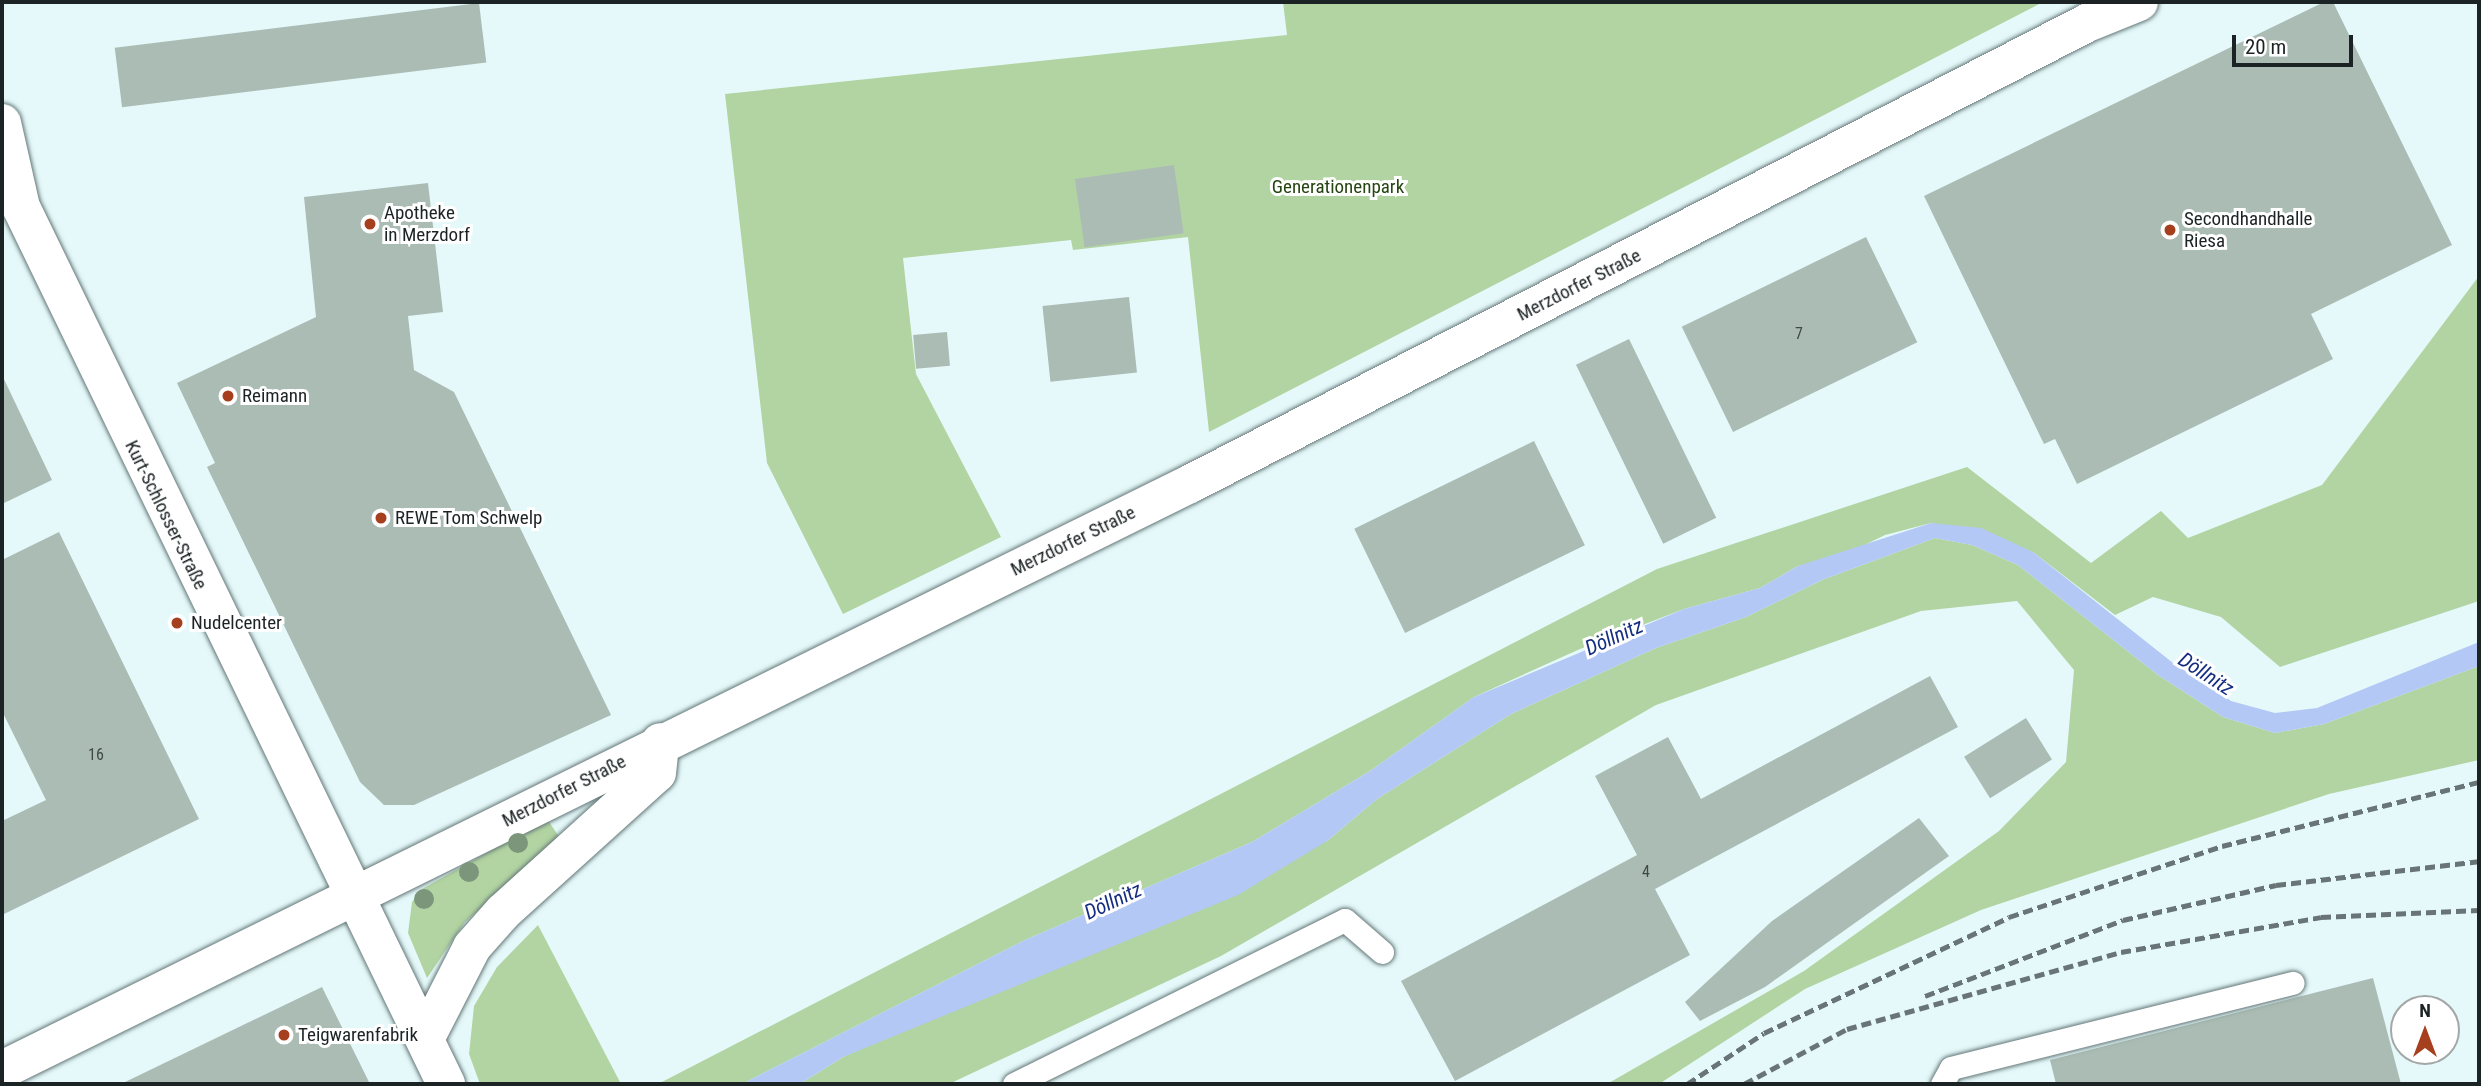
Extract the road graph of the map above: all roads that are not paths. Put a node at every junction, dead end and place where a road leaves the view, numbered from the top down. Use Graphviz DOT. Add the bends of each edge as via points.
graph roads {
  1 [pos="2139,2"];
  2 [pos="2,123"];
  3 [pos="660,742"];
  4 [pos="354,898"];
  5 [pos="1382,951"];
  6 [pos="2293,983"];
  7 [pos="425,1039"];
  8 [pos="2,1070"];
  9 [pos="446,1084"];
  10 [pos="1014,1084"];
  11 [pos="1942,1084"];
  1 -- 3 [label="street, Merzdorfer Straße" via="2088,23 1190,484"];
  2 -- 4 [label="street, Kurt-Schlosser-Straße" via="21,207"];
  3 -- 4 [label="street, Merzdorfer Straße"];
  3 -- 7 [label="street" via="657,773 503,912 472,947"];
  4 -- 7 [label="street, Kurt-Schlosser-Straße"];
  4 -- 8 [label="street, Merzdorfer Straße"];
  5 -- 10 [label="lane" via="1345,920"];
  6 -- 11 [label="lane" via="1951,1068"];
  7 -- 9 [label="street, Kurt-Schlosser-Straße"];
}
